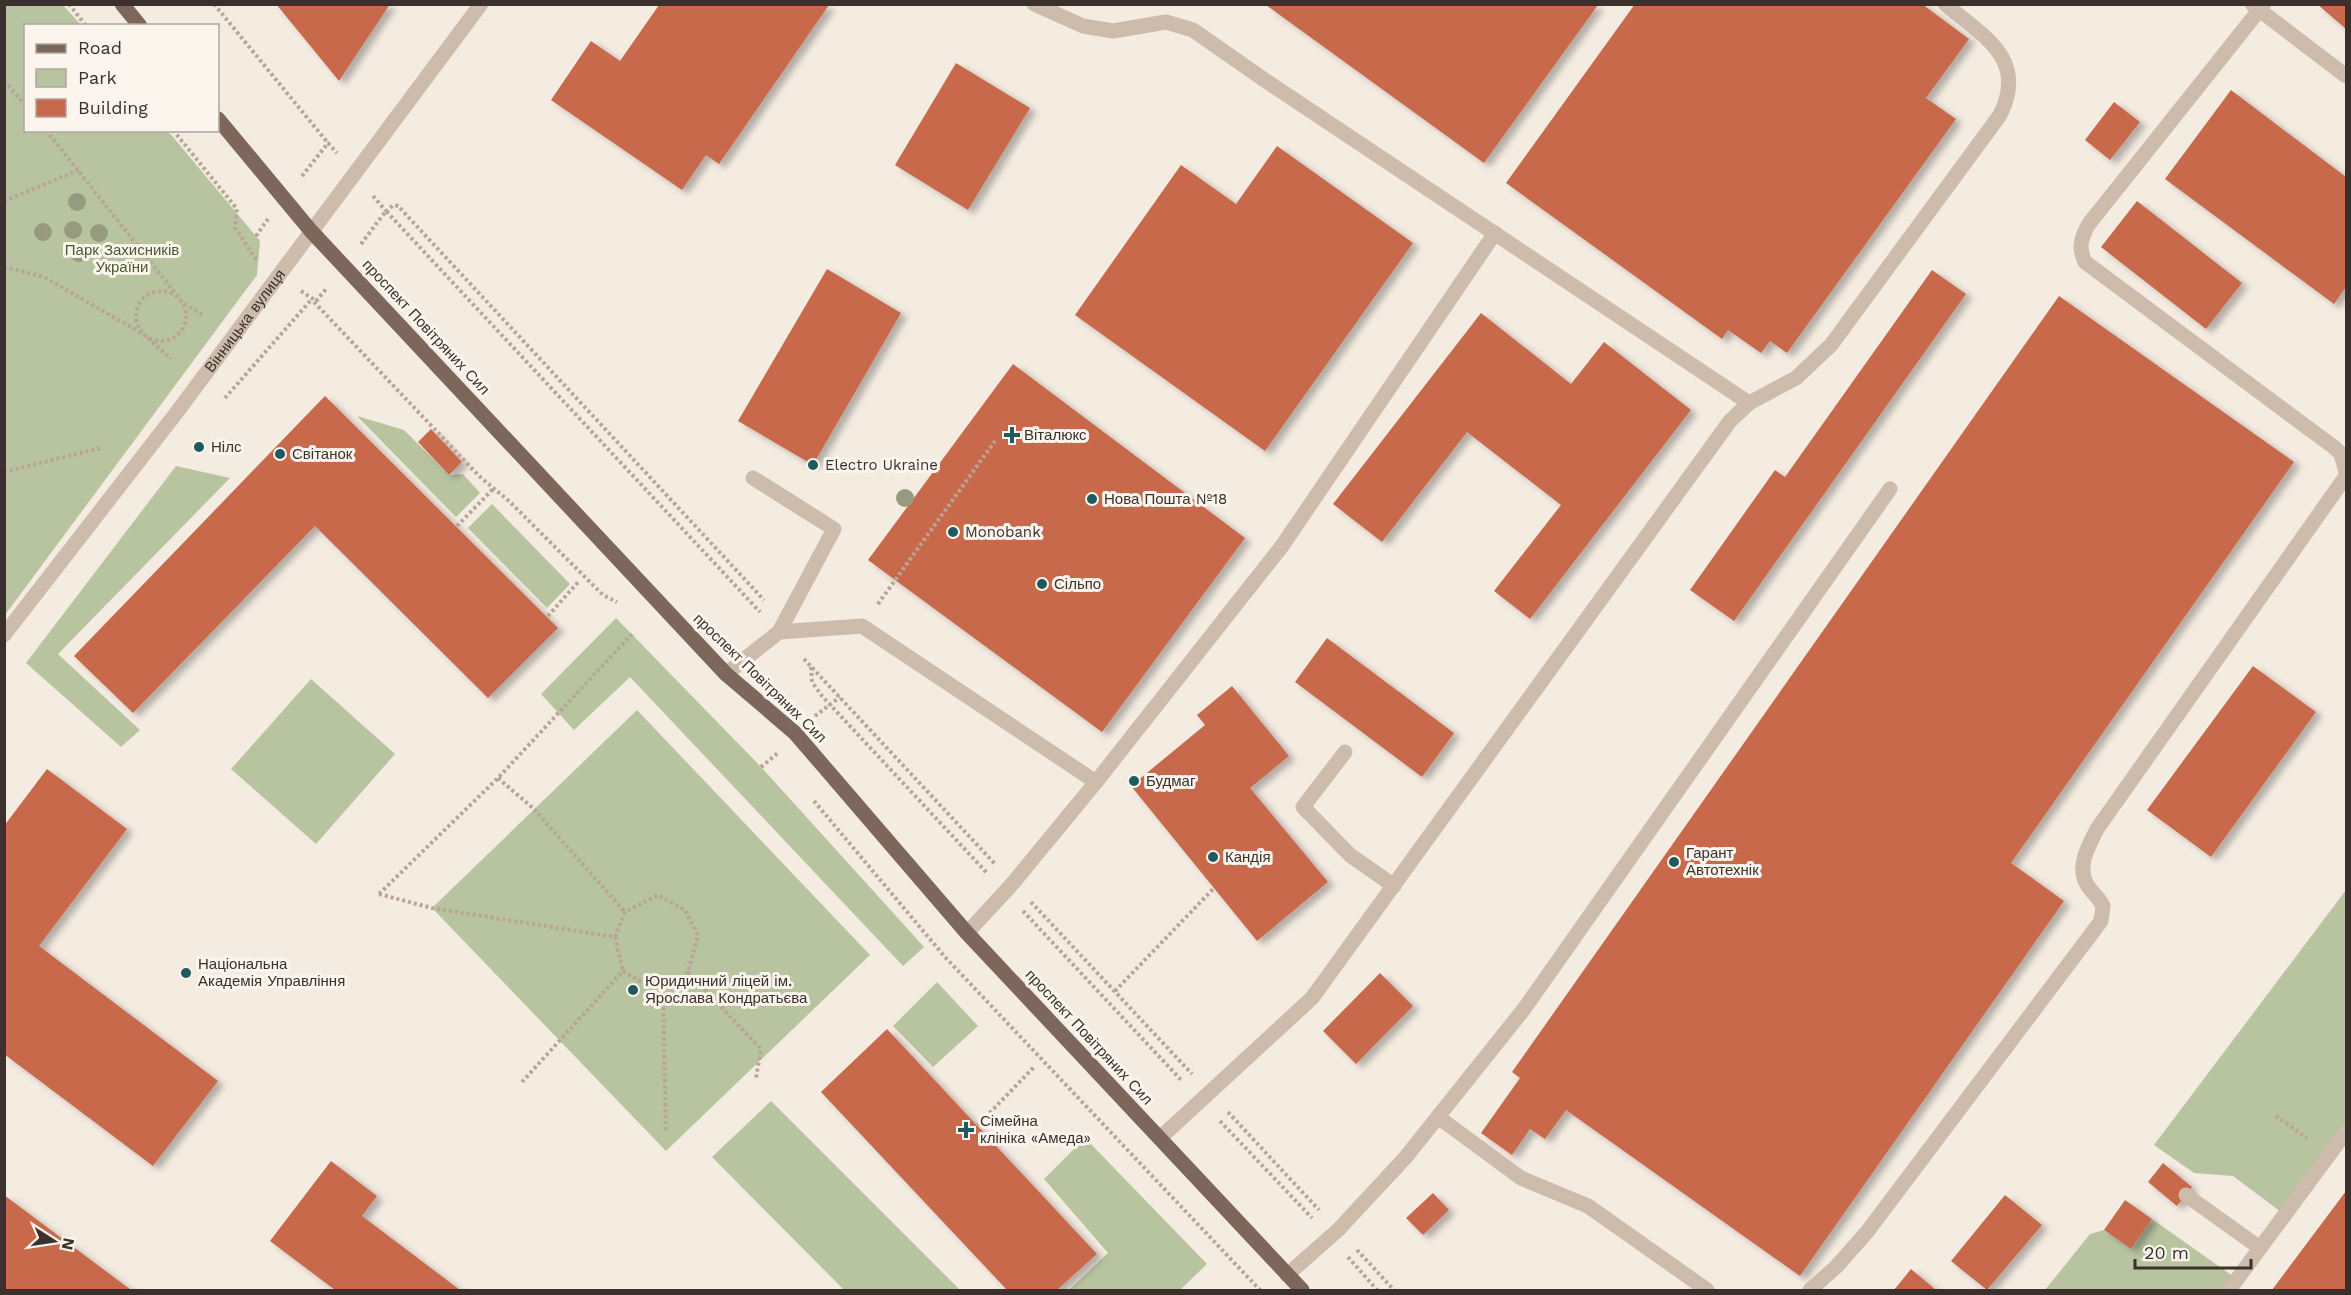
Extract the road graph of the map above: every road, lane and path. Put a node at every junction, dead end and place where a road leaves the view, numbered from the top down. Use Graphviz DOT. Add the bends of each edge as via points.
graph roads {
  1 [pos="69,4"];
  2 [pos="122,4"];
  3 [pos="214,4"];
  4 [pos="481,4"];
  5 [pos="1034,4"];
  6 [pos="1945,4"];
  7 [pos="2259,6"];
  8 [pos="84,24"];
  9 [pos="138,24"];
  10 [pos="2346,76"];
  11 [pos="4,81"];
  12 [pos="24,104"];
  13 [pos="219,120"];
  14 [pos="48,132"];
  15 [pos="175,132"];
  16 [pos="328,143"];
  17 [pos="79,170"];
  18 [pos="4,201"];
  19 [pos="387,212"];
  20 [pos="311,231"];
  21 [pos="1495,233"];
  22 [pos="254,250"];
  23 [pos="4,267"];
  24 [pos="345,267"];
  25 [pos="276,277"];
  26 [pos="183,303"];
  27 [pos="316,303"];
  28 [pos="204,316"];
  29 [pos="143,334"];
  30 [pos="171,359"];
  31 [pos="1749,403"];
  32 [pos="995,441"];
  33 [pos="101,448"];
  34 [pos="4,471"];
  35 [pos="2346,474"];
  36 [pos="753,478"];
  37 [pos="494,488"];
  38 [pos="1890,489"];
  39 [pos="458,526"];
  40 [pos="895,580"];
  41 [pos="579,581"];
  42 [pos="620,605"];
  43 [pos="548,616"];
  44 [pos="785,628"];
  45 [pos="632,634"];
  46 [pos="4,635"];
  47 [pos="811,666"];
  48 [pos="726,674"];
  49 [pos="767,748"];
  50 [pos="1345,752"];
  51 [pos="776,756"];
  52 [pos="498,778"];
  53 [pos="1096,782"];
  54 [pos="806,793"];
  55 [pos="1394,886"];
  56 [pos="1009,888"];
  57 [pos="1214,888"];
  58 [pos="625,912"];
  59 [pos="968,933"];
  60 [pos="615,937"];
  61 [pos="623,971"];
  62 [pos="688,972"];
  63 [pos="663,988"];
  64 [pos="1114,991"];
  65 [pos="1035,1066"];
  66 [pos="756,1078"];
  67 [pos="522,1082"];
  68 [pos="1204,1096"];
  69 [pos="2276,1116"];
  70 [pos="1438,1117"];
  71 [pos="978,1126"];
  72 [pos="2346,1132"];
  73 [pos="666,1133"];
  74 [pos="1160,1138"];
  75 [pos="2330,1154"];
  76 [pos="2186,1195"];
  77 [pos="1334,1233"];
  78 [pos="2260,1248"];
  79 [pos="1287,1275"];
  80 [pos="1260,1290"];
  81 [pos="1302,1290"];
  82 [pos="1377,1290"];
  83 [pos="1394,1290"];
  84 [pos="1707,1290"];
  85 [pos="1810,1290"];
  86 [pos="2229,1290"];
  1 -- 8 [label="path"];
  2 -- 9 [label="main road"];
  3 -- 16 [label="path"];
  4 -- 20 [label="street, Вінницька вулиця"];
  5 -- 21 [label="street" via="1083,27 1113,31 1166,22 1193,30"];
  6 -- 31 [label="street" via="2002,56 2011,82 2005,106 1831,345 1796,378"];
  7 -- 10 [label="street"];
  7 -- 35 [label="street" via="2088,225 2079,250 2085,262 2335,448 2341,454"];
  11 -- 12 [label="path"];
  13 -- 20 [label="main road, проспект Повітряних Сил"];
  14 -- 17 [label="path"];
  15 -- 25 [label="path" via="237,209 235,228 246,249"];
  17 -- 18 [label="path"];
  17 -- 26 [label="path"];
  19 -- 24 [label="path"];
  19 -- 44 [label="path"];
  19 -- 44 [label="path" via="393,205 398,206"];
  20 -- 24 [label="main road, проспект Повітряних Сил"];
  20 -- 25 [label="street, Вінницька вулиця"];
  21 -- 31 [label="street"];
  21 -- 53 [label="street" via="1282,546"];
  22 -- 25 [label="path"];
  23 -- 29 [label="path" via="44,277"];
  24 -- 25 [label="path" via="316,301"];
  24 -- 27 [label="path"];
  24 -- 48 [label="main road, проспект Повітряних Сил"];
  25 -- 27 [label="path"];
  25 -- 46 [label="street, Вінницька вулиця"];
  26 -- 28 [label="path"];
  26 -- 29 [label="path" via="186,320 179,334 164,341"];
  26 -- 29 [label="path" via="161,290 144,297 136,312"];
  27 -- 42 [label="path" via="487,484 510,501 603,595"];
  29 -- 30 [label="path"];
  31 -- 55 [label="street" via="1731,421"];
  32 -- 40 [label="path"];
  33 -- 34 [label="path"];
  35 -- 85 [label="street" via="2097,829 2082,868 2086,884 2103,906 2101,921 1867,1232"];
  36 -- 44 [label="street" via="834,529"];
  37 -- 39 [label="path"];
  38 -- 70 [label="street" via="1524,1009"];
  41 -- 43 [label="path"];
  44 -- 47 [label="path"];
  44 -- 47 [label="path" via="805,646"];
  44 -- 48 [label="street"];
  44 -- 53 [label="street" via="862,626"];
  45 -- 52 [label="path"];
  47 -- 56 [label="path"];
  47 -- 56 [label="path" via="812,682 822,696"];
  48 -- 59 [label="main road, проспект Повітряних Сил" via="795,733"];
  49 -- 51 [label="path"];
  50 -- 55 [label="street" via="1303,807 1350,855"];
  52 -- 58 [label="path" via="534,808"];
  52 -- 60 [label="path" via="379,894 432,908"];
  53 -- 56 [label="street"];
  54 -- 80 [label="path" via="945,957"];
  55 -- 68 [label="street" via="1303,1008"];
  56 -- 59 [label="street"];
  56 -- 64 [label="path"];
  56 -- 68 [label="path"];
  57 -- 64 [label="path"];
  58 -- 60 [label="path"];
  58 -- 62 [label="path" via="658,895 685,910 698,935"];
  59 -- 74 [label="main road, проспект Повітряних Сил"];
  60 -- 61 [label="path"];
  61 -- 63 [label="path"];
  61 -- 67 [label="path"];
  62 -- 63 [label="path"];
  62 -- 66 [label="path" via="761,1049"];
  63 -- 73 [label="path"];
  64 -- 68 [label="path"];
  65 -- 71 [label="path"];
  68 -- 74 [label="street"];
  68 -- 77 [label="path"];
  68 -- 77 [label="path"];
  69 -- 75 [label="path"];
  70 -- 77 [label="street"];
  70 -- 84 [label="street" via="1521,1178 1588,1206"];
  72 -- 75 [label="street"];
  74 -- 79 [label="main road, проспект Повітряних Сил"];
  75 -- 78 [label="street"];
  76 -- 78 [label="street"];
  77 -- 79 [label="street"];
  77 -- 82 [label="path"];
  77 -- 83 [label="path"];
  78 -- 86 [label="street"];
  79 -- 81 [label="main road, проспект Повітряних Сил"];
}
